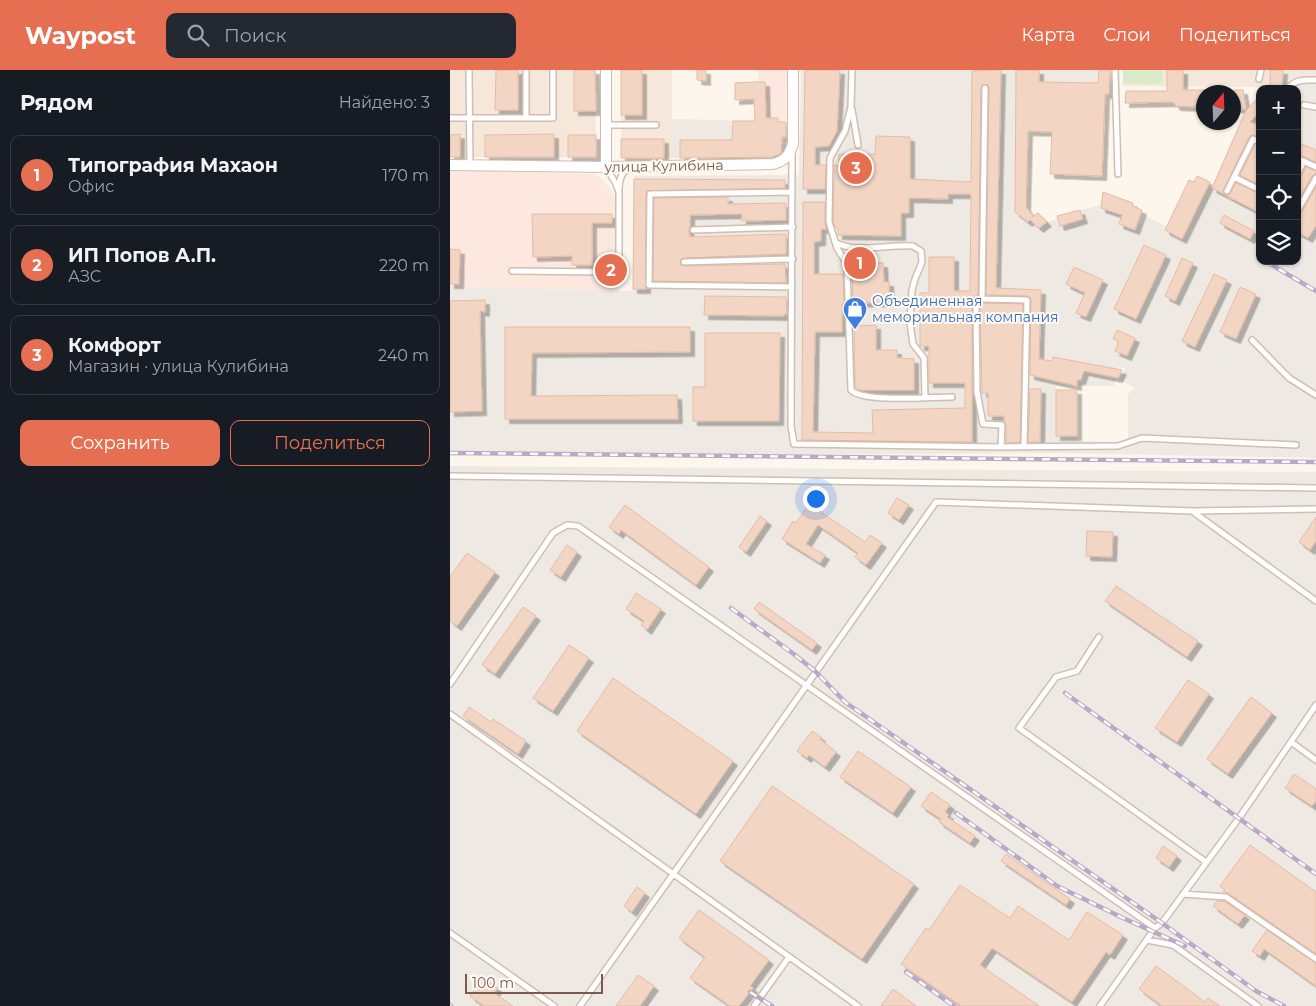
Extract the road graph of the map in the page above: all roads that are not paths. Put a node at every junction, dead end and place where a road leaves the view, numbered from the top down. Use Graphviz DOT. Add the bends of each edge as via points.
graph roads {
  1 [pos="469,70"];
  2 [pos="526,70"];
  3 [pos="553,70"];
  4 [pos="606,70"];
  5 [pos="793,70"];
  6 [pos="852,70"];
  7 [pos="1115,70"];
  8 [pos="1262,70"];
  9 [pos="1259,79"];
  10 [pos="1316,80"];
  11 [pos="1290,85"];
  12 [pos="986,88"];
  13 [pos="1304,104"];
  14 [pos="851,107"];
  15 [pos="1316,107"];
  16 [pos="450,118"];
  17 [pos="470,118"];
  18 [pos="526,118"];
  19 [pos="606,125"];
  20 [pos="656,125"];
  21 [pos="1256,140"];
  22 [pos="792,144"];
  23 [pos="858,145"];
  24 [pos="1301,160"];
  25 [pos="1304,161"];
  26 [pos="450,165"];
  27 [pos="470,165"];
  28 [pos="644,166"];
  29 [pos="606,167"];
  30 [pos="1301,167"];
  31 [pos="1316,167"];
  32 [pos="1118,174"];
  33 [pos="1234,177"];
  34 [pos="1316,178"];
  35 [pos="1256,188"];
  36 [pos="1227,191"];
  37 [pos="619,192"];
  38 [pos="792,192"];
  39 [pos="1301,205"];
  40 [pos="793,227"];
  41 [pos="693,230"];
  42 [pos="835,242"];
  43 [pos="793,259"];
  44 [pos="684,262"];
  45 [pos="616,269"];
  46 [pos="512,271"];
  47 [pos="606,272"];
  48 [pos="792,287"];
  49 [pos="982,300"];
  50 [pos="1252,340"];
  51 [pos="1316,394"];
  52 [pos="925,397"];
  53 [pos="952,397"];
  54 [pos="1296,445"];
  55 [pos="1024,446"];
  56 [pos="1001,447"];
  57 [pos="450,476"];
  58 [pos="1316,488"];
  59 [pos="1316,509"];
  60 [pos="1192,511"];
  61 [pos="1316,601"];
  62 [pos="1099,637"];
  63 [pos="450,684"];
  64 [pos="806,685"];
  65 [pos="1316,705"];
  66 [pos="450,714"];
  67 [pos="1291,742"];
  68 [pos="1316,760"];
  69 [pos="1206,862"];
  70 [pos="673,873"];
  71 [pos="1183,894"];
  72 [pos="1155,928"];
  73 [pos="450,933"];
  74 [pos="1147,940"];
  75 [pos="789,957"];
  76 [pos="1316,959"];
  77 [pos="554,1006"];
  78 [pos="580,1006"];
  79 [pos="754,1006"];
  80 [pos="858,1006"];
  81 [pos="1100,1006"];
  82 [pos="1258,1006"];
  1 -- 17 [label="lane"];
  2 -- 18 [label="lane"];
  3 -- 18 [label="lane" via="553,118"];
  4 -- 19 [label="street"];
  5 -- 22 [label="street"];
  6 -- 14 [label="lane"];
  7 -- 32 [label="lane"];
  8 -- 9 [label="lane"];
  10 -- 11 [label="lane" via="1296,81"];
  12 -- 49 [label="lane"];
  13 -- 15 [label="lane"];
  14 -- 23 [label="lane"];
  14 -- 42 [label="lane" via="845,131 830,158 829,222"];
  16 -- 17 [label="lane"];
  17 -- 18 [label="lane"];
  17 -- 27 [label="lane"];
  19 -- 20 [label="lane"];
  19 -- 29 [label="street"];
  21 -- 33 [label="lane" via="1253,138"];
  22 -- 28 [label="street, улица Кулибина" via="786,159 773,164"];
  22 -- 38 [label="lane"];
  24 -- 25 [label="lane"];
  25 -- 30 [label="lane"];
  25 -- 31 [label="lane"];
  26 -- 27 [label="street, улица Кулибина"];
  27 -- 29 [label="street, улица Кулибина"];
  28 -- 29 [label="street, улица Кулибина"];
  28 -- 37 [label="lane" via="624,172"];
  29 -- 37 [label="lane"];
  33 -- 35 [label="lane"];
  33 -- 36 [label="lane"];
  34 -- 39 [label="lane"];
  37 -- 45 [label="lane" via="619,268"];
  38 -- 40 [label="lane"];
  38 -- 48 [label="lane" via="650,194 649,285"];
  40 -- 41 [label="lane"];
  40 -- 43 [label="lane"];
  42 -- 52 [label="lane" via="847,268 851,390 862,397"];
  42 -- 52 [label="lane" via="841,246 856,247 913,246 921,251 922,262 912,290 910,323 913,344 924,358"];
  43 -- 44 [label="lane"];
  43 -- 48 [label="lane"];
  46 -- 47 [label="lane"];
  48 -- 56 [label="lane" via="791,426 794,444"];
  49 -- 55 [label="lane" via="1027,300"];
  49 -- 56 [label="lane" via="978,299 976,308 978,402 984,424 1002,425"];
  50 -- 51 [label="lane" via="1289,378"];
  52 -- 53 [label="lane"];
  54 -- 55 [label="lane" via="1142,438 1118,446"];
  55 -- 56 [label="lane"];
  57 -- 58 [label="lane"];
  59 -- 60 [label="lane"];
  60 -- 61 [label="lane"];
  60 -- 64 [label="lane" via="936,502"];
  62 -- 69 [label="lane" via="1076,671 1056,677 1019,728"];
  63 -- 64 [label="lane" via="553,533 566,525 578,526"];
  64 -- 70 [label="lane"];
  64 -- 72 [label="lane"];
  65 -- 67 [label="lane"];
  66 -- 70 [label="lane"];
  67 -- 68 [label="lane"];
  67 -- 69 [label="lane"];
  69 -- 71 [label="lane"];
  70 -- 75 [label="lane"];
  70 -- 78 [label="lane"];
  71 -- 72 [label="lane"];
  71 -- 76 [label="lane" via="1226,897"];
  72 -- 74 [label="lane"];
  73 -- 77 [label="lane"];
  74 -- 81 [label="lane"];
  74 -- 82 [label="lane" via="1173,946"];
  75 -- 79 [label="lane"];
  75 -- 80 [label="lane"];
}
